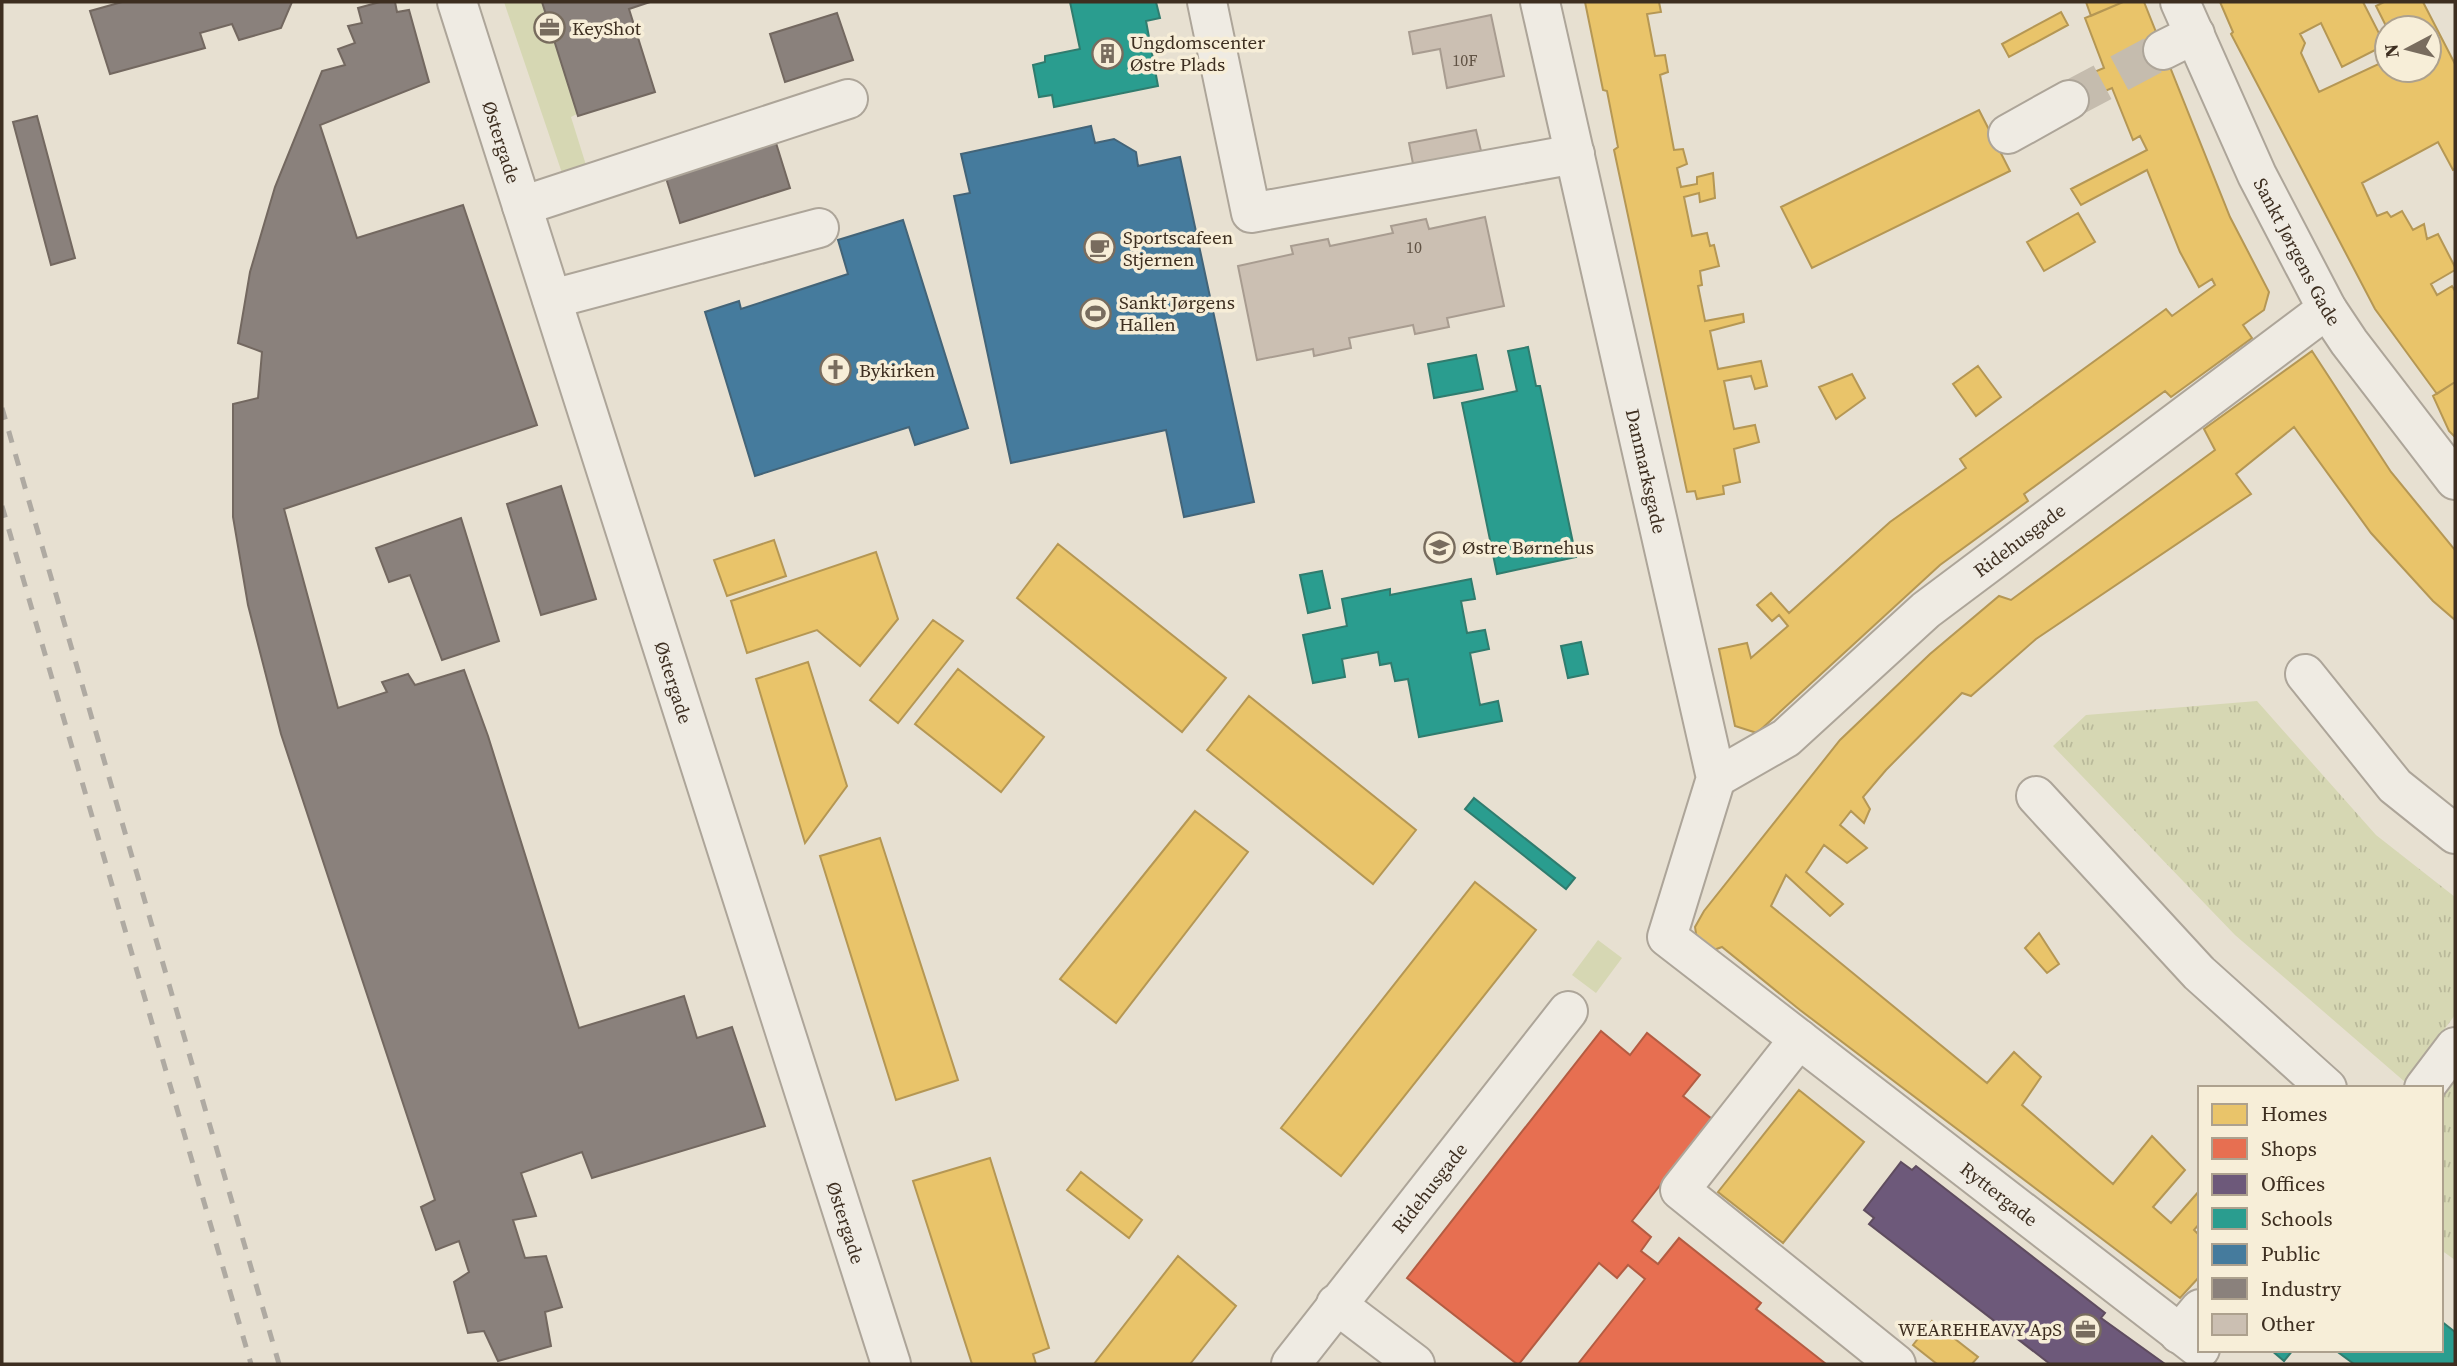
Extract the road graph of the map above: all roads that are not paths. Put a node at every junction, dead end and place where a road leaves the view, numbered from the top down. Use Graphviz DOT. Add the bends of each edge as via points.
graph roads {
  1 [pos="457,2"];
  2 [pos="1207,2"];
  3 [pos="1540,2"];
  4 [pos="2179,29"];
  5 [pos="848,99"];
  6 [pos="2069,100"];
  7 [pos="2008,134"];
  8 [pos="1575,155"];
  9 [pos="522,206"];
  10 [pos="819,228"];
  11 [pos="552,299"];
  12 [pos="2327,309"];
  13 [pos="2455,480"];
  14 [pos="2305,674"];
  15 [pos="1716,778"];
  16 [pos="2036,796"];
  17 [pos="2455,834"];
  18 [pos="1667,937"];
  19 [pos="1568,1011"];
  20 [pos="1799,1039"];
  21 [pos="2455,1047"];
  22 [pos="2325,1086"];
  23 [pos="2426,1086"];
  24 [pos="1336,1304"];
  25 [pos="2195,1336"];
  26 [pos="891,1364"];
  27 [pos="1290,1364"];
  28 [pos="1415,1364"];
  29 [pos="1896,1364"];
  1 -- 9 [label="street, Østergade"];
  2 -- 8 [label="street" via="1251,213"];
  3 -- 8 [label="street, Danmarksgade"];
  4 -- 12 [label="street, Sankt Jørgens Gade"];
  5 -- 9 [label="street"];
  6 -- 7 [label="street"];
  8 -- 15 [label="street, Danmarksgade"];
  9 -- 11 [label="street, Østergade"];
  10 -- 11 [label="street"];
  11 -- 26 [label="street, Østergade"];
  12 -- 13 [label="street, Sankt Jørgens Gade"];
  12 -- 15 [label="street, Ridehusgade" via="1926,610 1786,738"];
  14 -- 17 [label="street" via="2395,786"];
  15 -- 18 [label="street, Danmarksgade"];
  16 -- 22 [label="street" via="2199,973"];
  18 -- 20 [label="street, Ryttergade"];
  19 -- 24 [label="street, Ridehusgade"];
  20 -- 25 [label="street, Ryttergade"];
  20 -- 29 [label="street" via="1680,1190"];
  21 -- 23 [label="street"];
  24 -- 27 [label="street, Ridehusgade"];
  24 -- 28 [label="street"];
}
